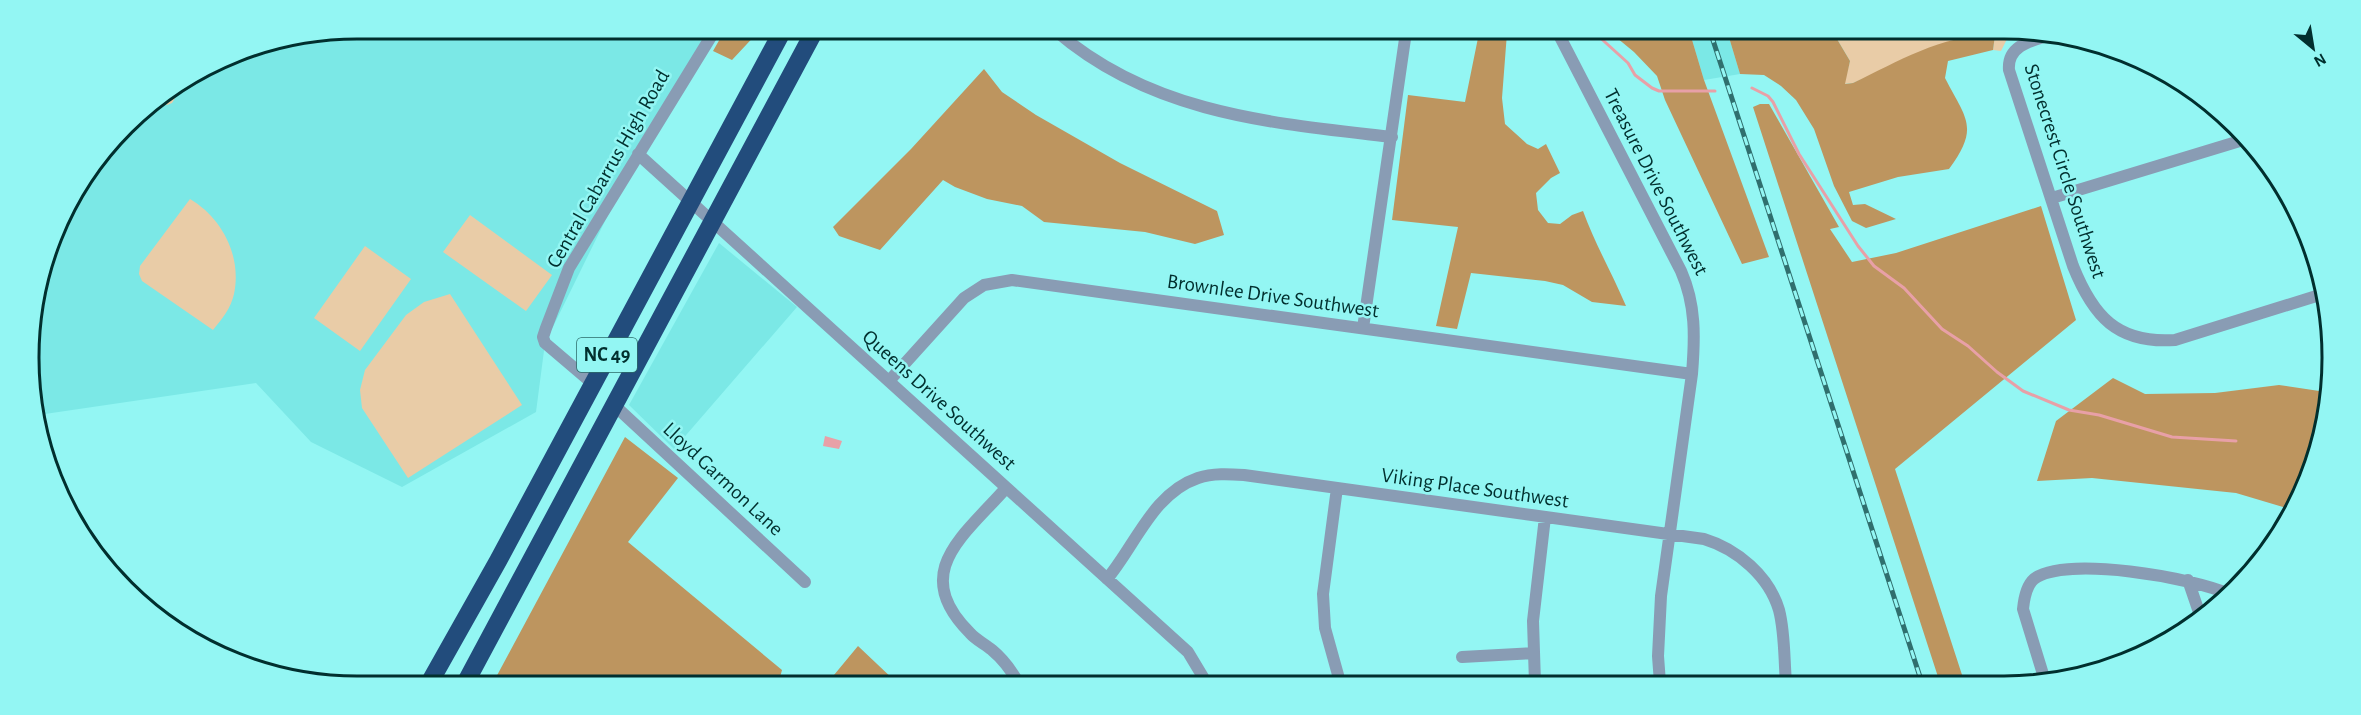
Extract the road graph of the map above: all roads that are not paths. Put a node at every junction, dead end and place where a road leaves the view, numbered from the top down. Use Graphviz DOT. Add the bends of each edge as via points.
graph roads {
  1 [pos="709,39"];
  2 [pos="778,39"];
  3 [pos="810,39"];
  4 [pos="1066,39"];
  5 [pos="1405,39"];
  6 [pos="1561,39"];
  7 [pos="2033,41"];
  8 [pos="1392,137"];
  9 [pos="2238,141"];
  10 [pos="638,154"];
  11 [pos="2052,198"];
  12 [pos="690,203"];
  13 [pos="713,221"];
  14 [pos="2316,296"];
  15 [pos="1363,328"];
  16 [pos="1692,374"];
  17 [pos="890,381"];
  18 [pos="592,383"];
  19 [pos="614,405"];
  20 [pos="1006,488"];
  21 [pos="1337,488"];
  22 [pos="1545,517"];
  23 [pos="1671,534"];
  24 [pos="1107,579"];
  25 [pos="2188,580"];
  26 [pos="805,582"];
  27 [pos="2221,591"];
  28 [pos="2198,609"];
  29 [pos="459,631"];
  30 [pos="487,644"];
  31 [pos="1533,653"];
  32 [pos="1462,657"];
  33 [pos="2043,673"];
  34 [pos="433,676"];
  35 [pos="469,676"];
  36 [pos="1014,676"];
  37 [pos="1202,676"];
  38 [pos="1338,676"];
  39 [pos="1535,676"];
  40 [pos="1660,676"];
  41 [pos="1786,676"];
  1 -- 10 [label="street, Central Cabarrus High Road"];
  2 -- 12 [label="highway, NC 49"];
  3 -- 13 [label="highway, NC 49"];
  4 -- 8 [label="street" via="1112,70 1182,102 1237,116"];
  5 -- 8 [label="street"];
  6 -- 16 [label="street, Treasure Drive Southwest" via="1690,291 1695,340"];
  7 -- 11 [label="street, Stonecrest Circle Southwest" via="2011,53 2008,62"];
  8 -- 15 [label="street"];
  9 -- 11 [label="street"];
  10 -- 12 [label="street, Queens Drive Southwest"];
  10 -- 18 [label="street, Central Cabarrus High Road" via="569,268 543,337 545,343"];
  11 -- 14 [label="street, Stonecrest Circle Southwest" via="2083,292 2110,324 2137,338 2182,338"];
  12 -- 13 [label="street, Queens Drive Southwest"];
  12 -- 18 [label="highway, NC 49"];
  13 -- 17 [label="street, Queens Drive Southwest"];
  13 -- 19 [label="highway, NC 49"];
  15 -- 16 [label="street, Brownlee Drive Southwest"];
  15 -- 17 [label="street, Brownlee Drive Southwest" via="997,281 964,298"];
  16 -- 23 [label="street, Treasure Drive Southwest"];
  17 -- 20 [label="street, Queens Drive Southwest"];
  18 -- 29 [label="highway, NC 49"];
  19 -- 26 [label="street, Lloyd Garmon Lane"];
  19 -- 30 [label="highway, NC 49"];
  20 -- 24 [label="street, Queens Drive Southwest"];
  20 -- 36 [label="street" via="950,553 943,586 950,611 971,635 1005,662"];
  21 -- 22 [label="street, Viking Place Southwest"];
  21 -- 24 [label="street, Viking Place Southwest" via="1244,475 1198,478 1163,501"];
  21 -- 38 [label="street" via="1323,594 1325,628"];
  22 -- 23 [label="street, Viking Place Southwest"];
  22 -- 31 [label="street" via="1536,583"];
  23 -- 40 [label="street, Treasure Drive Southwest" via="1659,621"];
  23 -- 41 [label="street, Viking Place Southwest" via="1718,543 1759,575 1778,608"];
  24 -- 37 [label="street, Queens Drive Southwest" via="1188,652"];
  25 -- 27 [label="street"];
  25 -- 28 [label="street"];
  25 -- 33 [label="street" via="2078,569 2052,571 2034,579 2023,609"];
  29 -- 30 [label="highway"];
  29 -- 34 [label="highway, NC 49"];
  30 -- 35 [label="highway, NC 49"];
  31 -- 32 [label="street"];
  31 -- 39 [label="street"];
}
